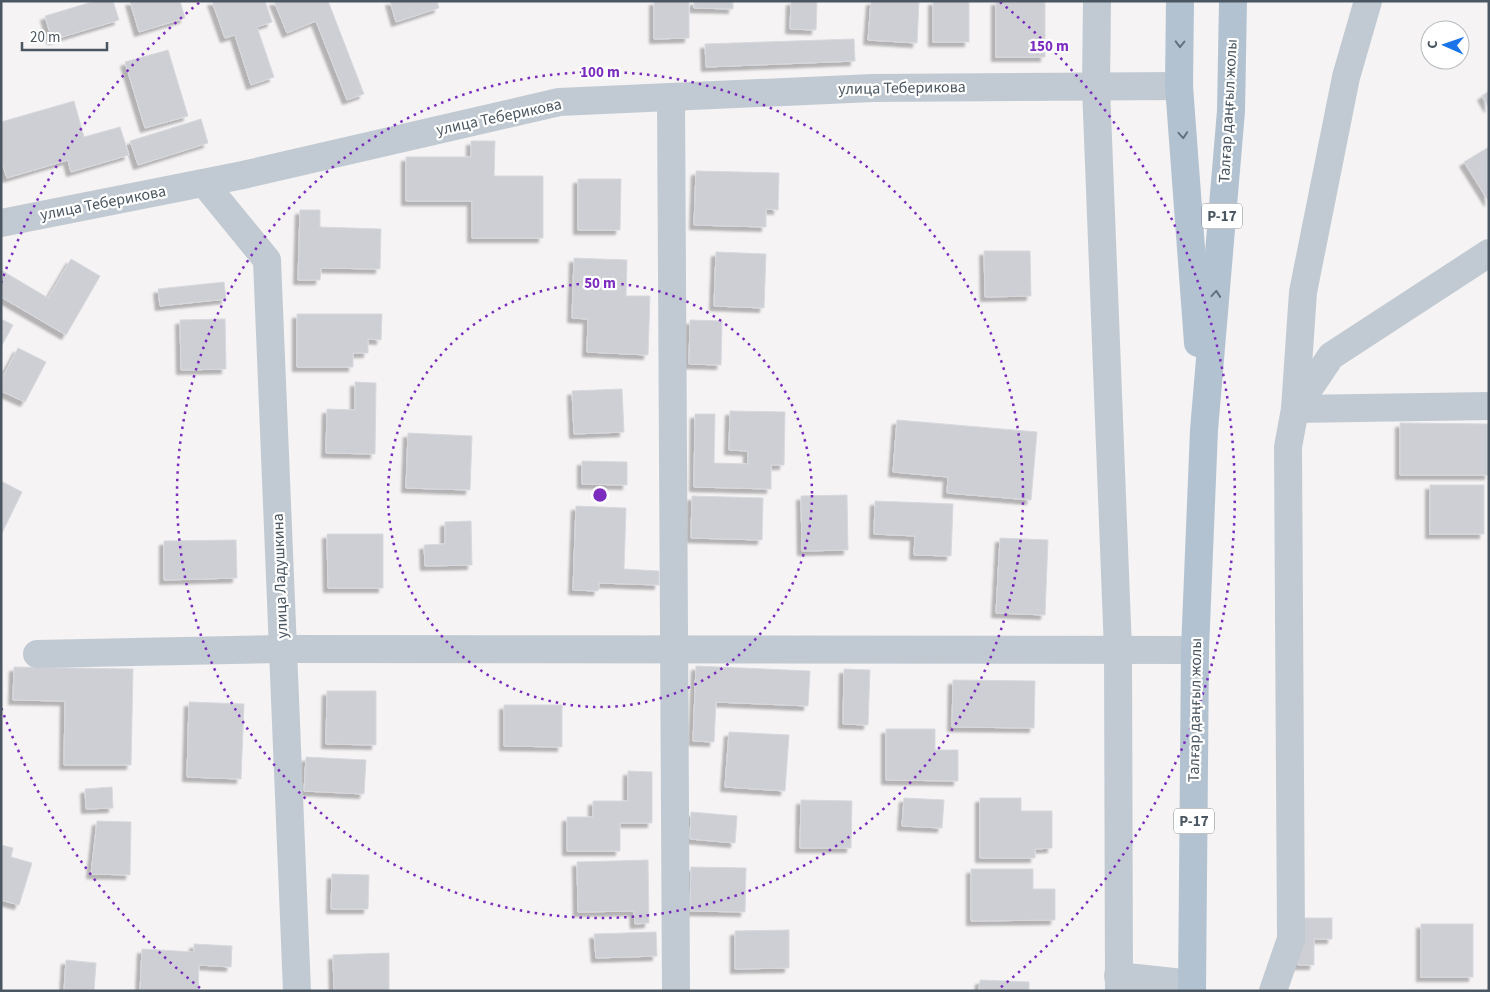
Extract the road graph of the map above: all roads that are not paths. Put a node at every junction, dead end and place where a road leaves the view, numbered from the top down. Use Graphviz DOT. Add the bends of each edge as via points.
graph roads {
  1 [pos="1097,1"];
  2 [pos="1180,1"];
  3 [pos="1233,1"];
  4 [pos="1368,1"];
  5 [pos="1179,86"];
  6 [pos="1096,87"];
  7 [pos="671,97"];
  8 [pos="204,183"];
  9 [pos="1,223"];
  10 [pos="1489,253"];
  11 [pos="1489,406"];
  12 [pos="1295,409"];
  13 [pos="1204,430"];
  14 [pos="283,649"];
  15 [pos="676,650"];
  16 [pos="1118,650"];
  17 [pos="1195,650"];
  18 [pos="36,654"];
  19 [pos="1118,983"];
  20 [pos="1192,987"];
  21 [pos="297,991"];
  22 [pos="676,991"];
  23 [pos="1273,991"];
  1 -- 6 [label="street"];
  2 -- 5 [label="main road, P-17, one-way"];
  13 -- 3 [label="main road, Талғар даңғыл жолы / P-17, one-way" via="1231,111"];
  4 -- 12 [label="street" via="1346,77 1303,292"];
  5 -- 6 [label="street, улица Теберикова"];
  5 -- 13 [label="main road, Талғар даңғыл жолы / P-17, one-way"];
  6 -- 7 [label="street, улица Теберикова" via="873,88"];
  6 -- 16 [label="street"];
  7 -- 8 [label="street, улица Теберикова" via="559,102"];
  7 -- 15 [label="street"];
  8 -- 9 [label="street, улица Теберикова"];
  8 -- 14 [label="street, улица Ладушкина" via="267,260"];
  10 -- 12 [label="street" via="1331,356"];
  11 -- 12 [label="street"];
  12 -- 23 [label="street" via="1288,447 1291,939"];
  13 -- 17 [label="main road, Талғар даңғыл жолы / P-17"];
  14 -- 15 [label="street"];
  14 -- 18 [label="street"];
  14 -- 21 [label="street, улица Ладушкина"];
  15 -- 16 [label="street"];
  15 -- 22 [label="street"];
  16 -- 17 [label="street"];
  16 -- 19 [label="street"];
  17 -- 20 [label="main road, Талғар даңғыл жолы / P-17"];
  19 -- 20 [label="street"];
}
